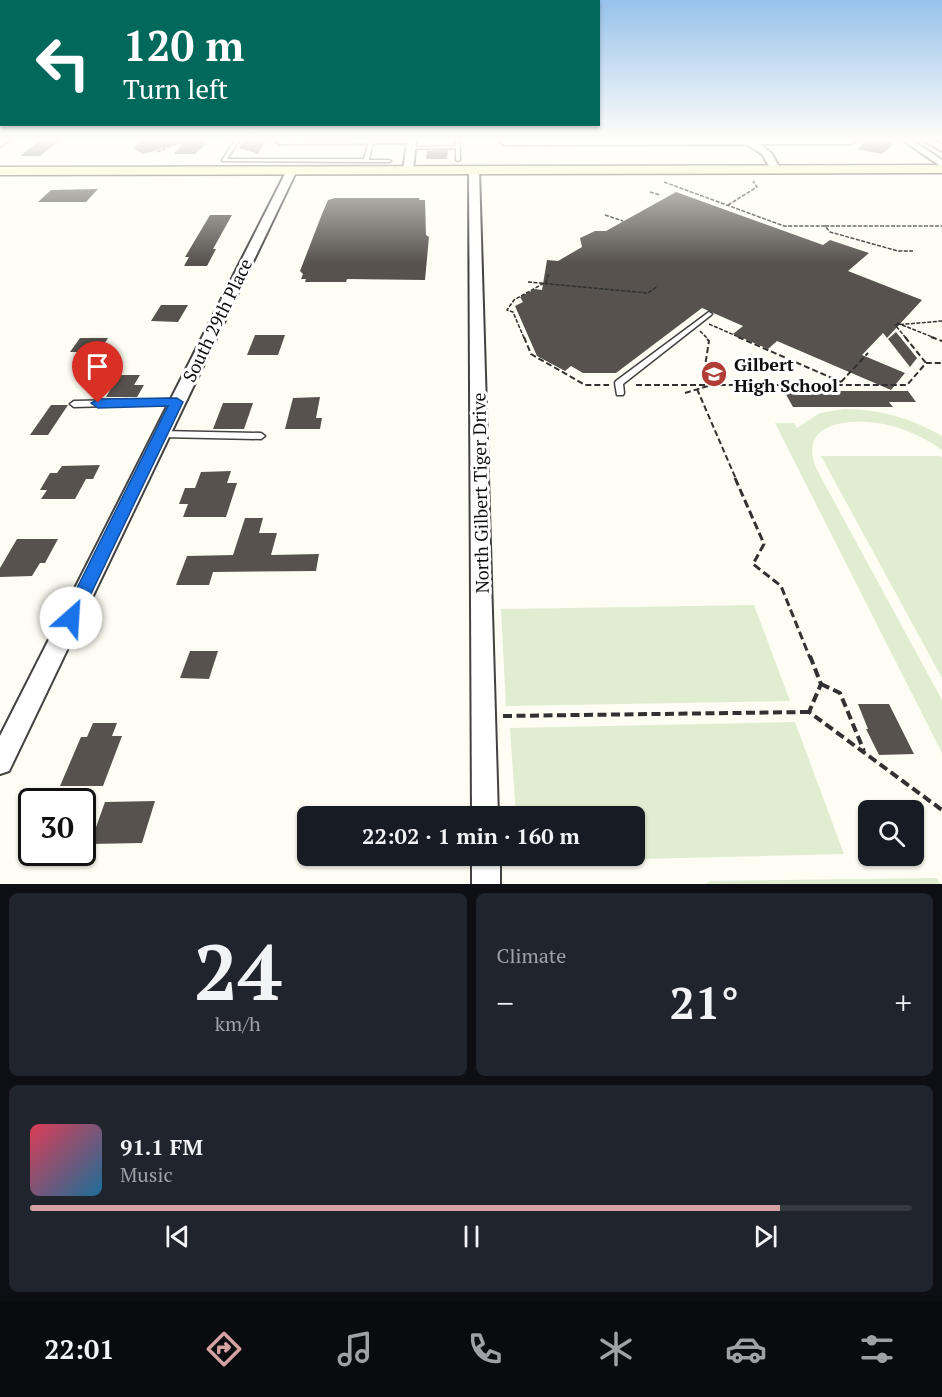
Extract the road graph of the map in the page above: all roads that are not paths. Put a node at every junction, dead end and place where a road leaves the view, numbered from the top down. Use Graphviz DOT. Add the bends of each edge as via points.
graph roads {
  1 [pos="287,180"];
  2 [pos="474,180"];
  3 [pos="709,314"];
  4 [pos="620,389"];
  5 [pos="177,402"];
  6 [pos="74,404"];
  7 [pos="160,434"];
  8 [pos="261,436"];
  9 [pos="0,762"];
  10 [pos="485,806"];
  11 [pos="486,866"];
  12 [pos="486,884"];
  1 -- 5 [label="street, South 29th Place"];
  2 -- 10 [label="street, North Gilbert Tiger Drive"];
  3 -- 4 [label="lane"];
  5 -- 6 [label="lane"];
  5 -- 7 [label="street, South 29th Place"];
  7 -- 8 [label="lane"];
  7 -- 9 [label="street, South 29th Place"];
  11 -- 12 [label="street"];
}
